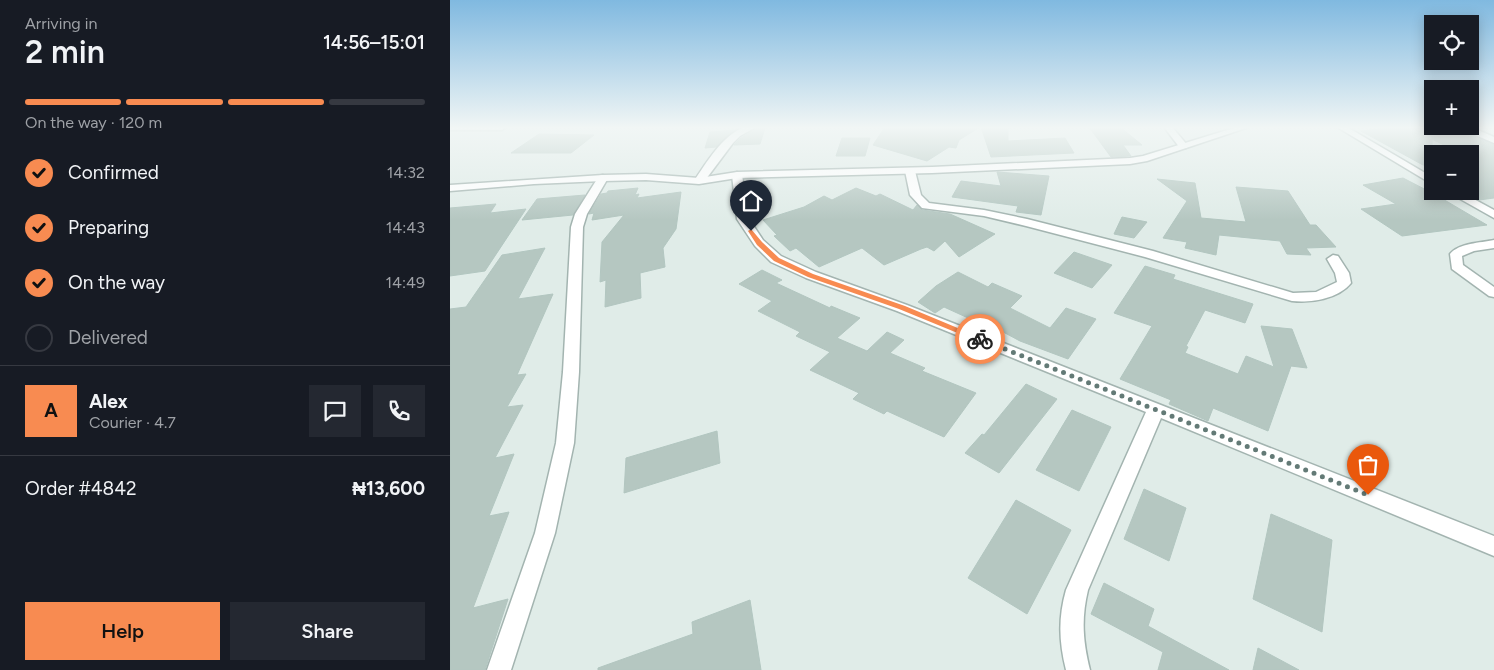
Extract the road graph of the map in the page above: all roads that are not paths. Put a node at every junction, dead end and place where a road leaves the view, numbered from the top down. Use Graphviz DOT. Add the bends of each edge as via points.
graph roads {
  1 [pos="717,158"];
  2 [pos="1146,158"];
  3 [pos="1393,158"];
  4 [pos="910,171"];
  5 [pos="737,175"];
  6 [pos="1424,176"];
  7 [pos="604,178"];
  8 [pos="699,181"];
  9 [pos="450,188"];
  10 [pos="1467,200"];
  11 [pos="1494,215"];
  12 [pos="1494,244"];
  13 [pos="1333,260"];
  14 [pos="1494,294"];
  15 [pos="1156,409"];
  16 [pos="1494,546"];
  17 [pos="499,670"];
  18 [pos="1078,670"];
  1 -- 8 [label="street"];
  2 -- 4 [label="street"];
  3 -- 6 [label="street"];
  4 -- 5 [label="street"];
  4 -- 13 [label="street" via="914,196 926,206 1010,219 1149,254 1292,297 1320,296 1344,283 1342,272"];
  5 -- 8 [label="street"];
  5 -- 15 [label="street" via="743,219 759,243 776,259"];
  7 -- 8 [label="street"];
  7 -- 9 [label="street"];
  7 -- 17 [label="street" via="581,214 577,227 565,442 545,533"];
  10 -- 11 [label="street"];
  12 -- 14 [label="street" via="1456,254 1457,266"];
  15 -- 16 [label="street"];
  15 -- 18 [label="street" via="1070,613 1071,641"];
}
